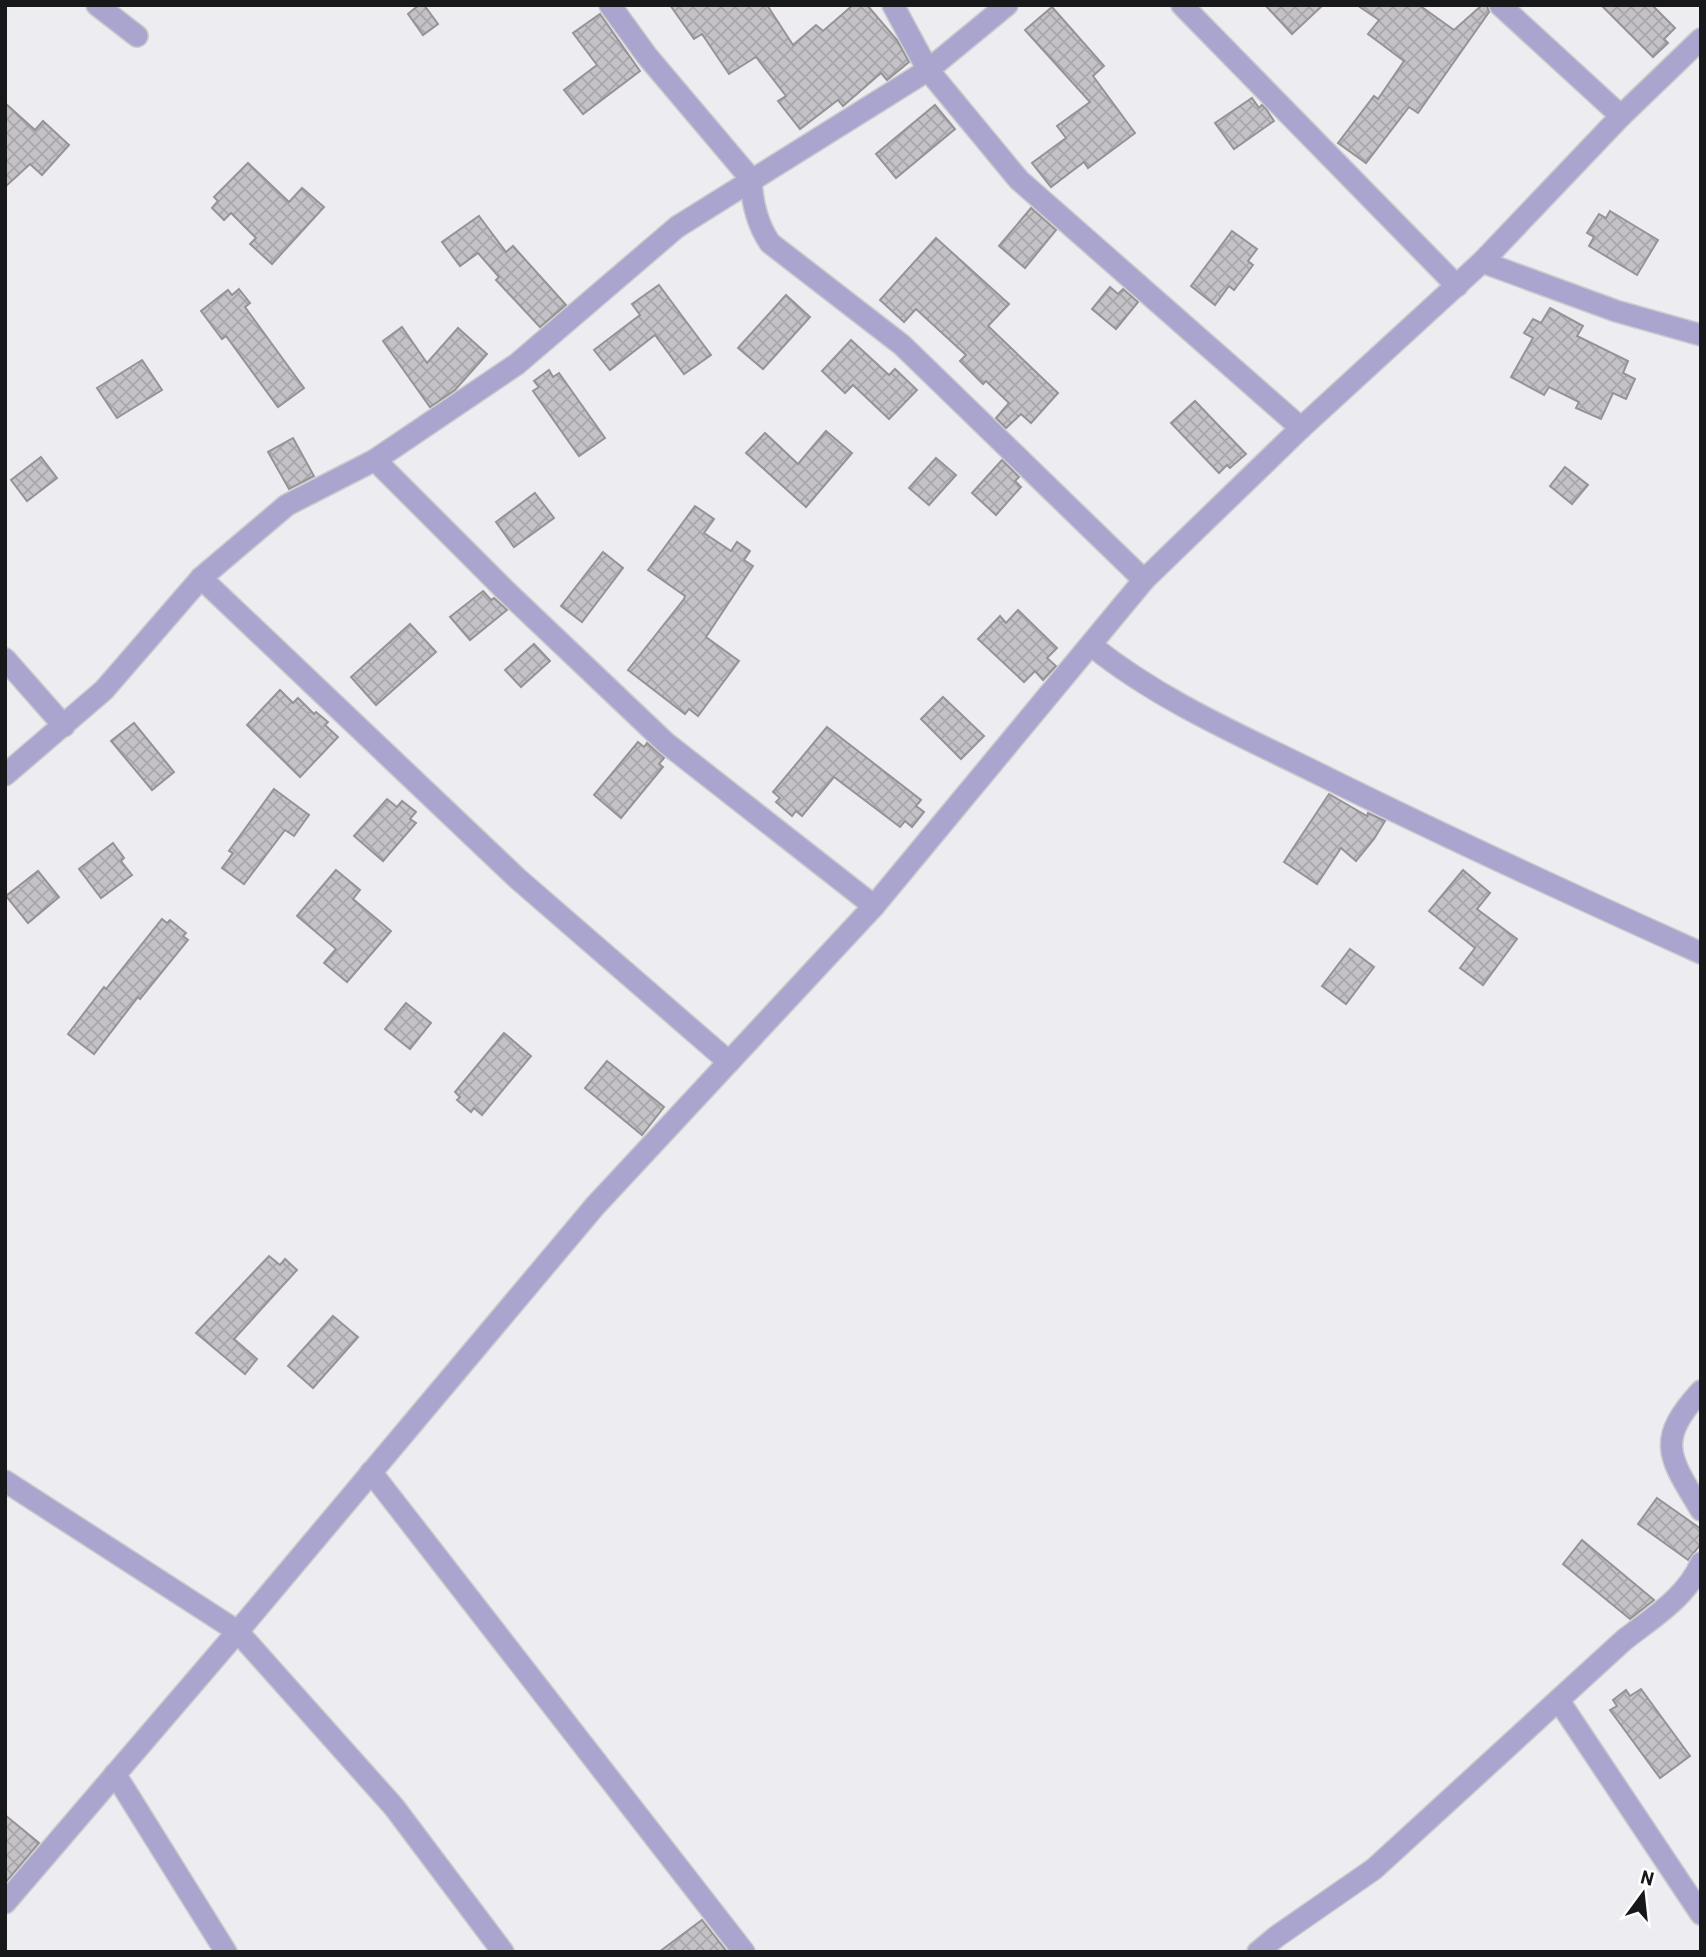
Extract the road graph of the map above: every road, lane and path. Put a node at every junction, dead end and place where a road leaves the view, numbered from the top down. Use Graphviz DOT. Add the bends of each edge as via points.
graph roads {
  1 [pos="97,5"];
  2 [pos="610,5"];
  3 [pos="893,5"];
  4 [pos="1007,5"];
  5 [pos="1182,5"];
  6 [pos="1500,5"];
  7 [pos="137,36"];
  8 [pos="1701,39"];
  9 [pos="928,69"];
  10 [pos="1621,116"];
  11 [pos="751,179"];
  12 [pos="1482,262"];
  13 [pos="1457,286"];
  14 [pos="1701,335"];
  15 [pos="1301,428"];
  16 [pos="375,460"];
  17 [pos="201,578"];
  18 [pos="1144,580"];
  19 [pos="1092,646"];
  20 [pos="5,659"];
  21 [pos="64,726"];
  22 [pos="5,775"];
  23 [pos="874,906"];
  24 [pos="1701,953"];
  25 [pos="729,1062"];
  26 [pos="1701,1391"];
  27 [pos="371,1472"];
  28 [pos="5,1482"];
  29 [pos="1701,1510"];
  30 [pos="1701,1563"];
  31 [pos="237,1631"];
  32 [pos="1559,1701"];
  33 [pos="115,1774"];
  34 [pos="5,1903"];
  35 [pos="1701,1914"];
  36 [pos="226,1952"];
  37 [pos="503,1952"];
  38 [pos="744,1952"];
  39 [pos="1258,1952"];
  1 -- 7 [label="street"];
  2 -- 11 [label="street"];
  3 -- 9 [label="street"];
  4 -- 9 [label="street"];
  5 -- 13 [label="street"];
  6 -- 10 [label="street"];
  8 -- 10 [label="street"];
  9 -- 11 [label="street"];
  9 -- 15 [label="street" via="1019,180"];
  10 -- 12 [label="street"];
  11 -- 16 [label="street" via="677,227 517,364"];
  11 -- 18 [label="street" via="760,229 770,243 902,345"];
  12 -- 13 [label="street"];
  12 -- 14 [label="street" via="1616,311"];
  13 -- 15 [label="street"];
  15 -- 18 [label="street"];
  16 -- 17 [label="street" via="287,505"];
  16 -- 23 [label="street" via="666,743"];
  17 -- 21 [label="street" via="104,690"];
  17 -- 25 [label="street" via="518,879"];
  18 -- 19 [label="street"];
  19 -- 23 [label="street"];
  19 -- 24 [label="street" via="1121,669 1215,723 1555,888"];
  20 -- 21 [label="street"];
  21 -- 22 [label="street"];
  23 -- 25 [label="street"];
  25 -- 27 [label="street" via="595,1206"];
  26 -- 29 [label="street" via="1684,1409 1671,1438 1671,1454"];
  27 -- 31 [label="street"];
  27 -- 38 [label="street"];
  28 -- 31 [label="street"];
  30 -- 32 [label="street" via="1667,1606"];
  31 -- 33 [label="street"];
  31 -- 37 [label="street" via="394,1807"];
  32 -- 35 [label="street"];
  32 -- 39 [label="street" via="1374,1870"];
  33 -- 34 [label="street"];
  33 -- 36 [label="street"];
}
